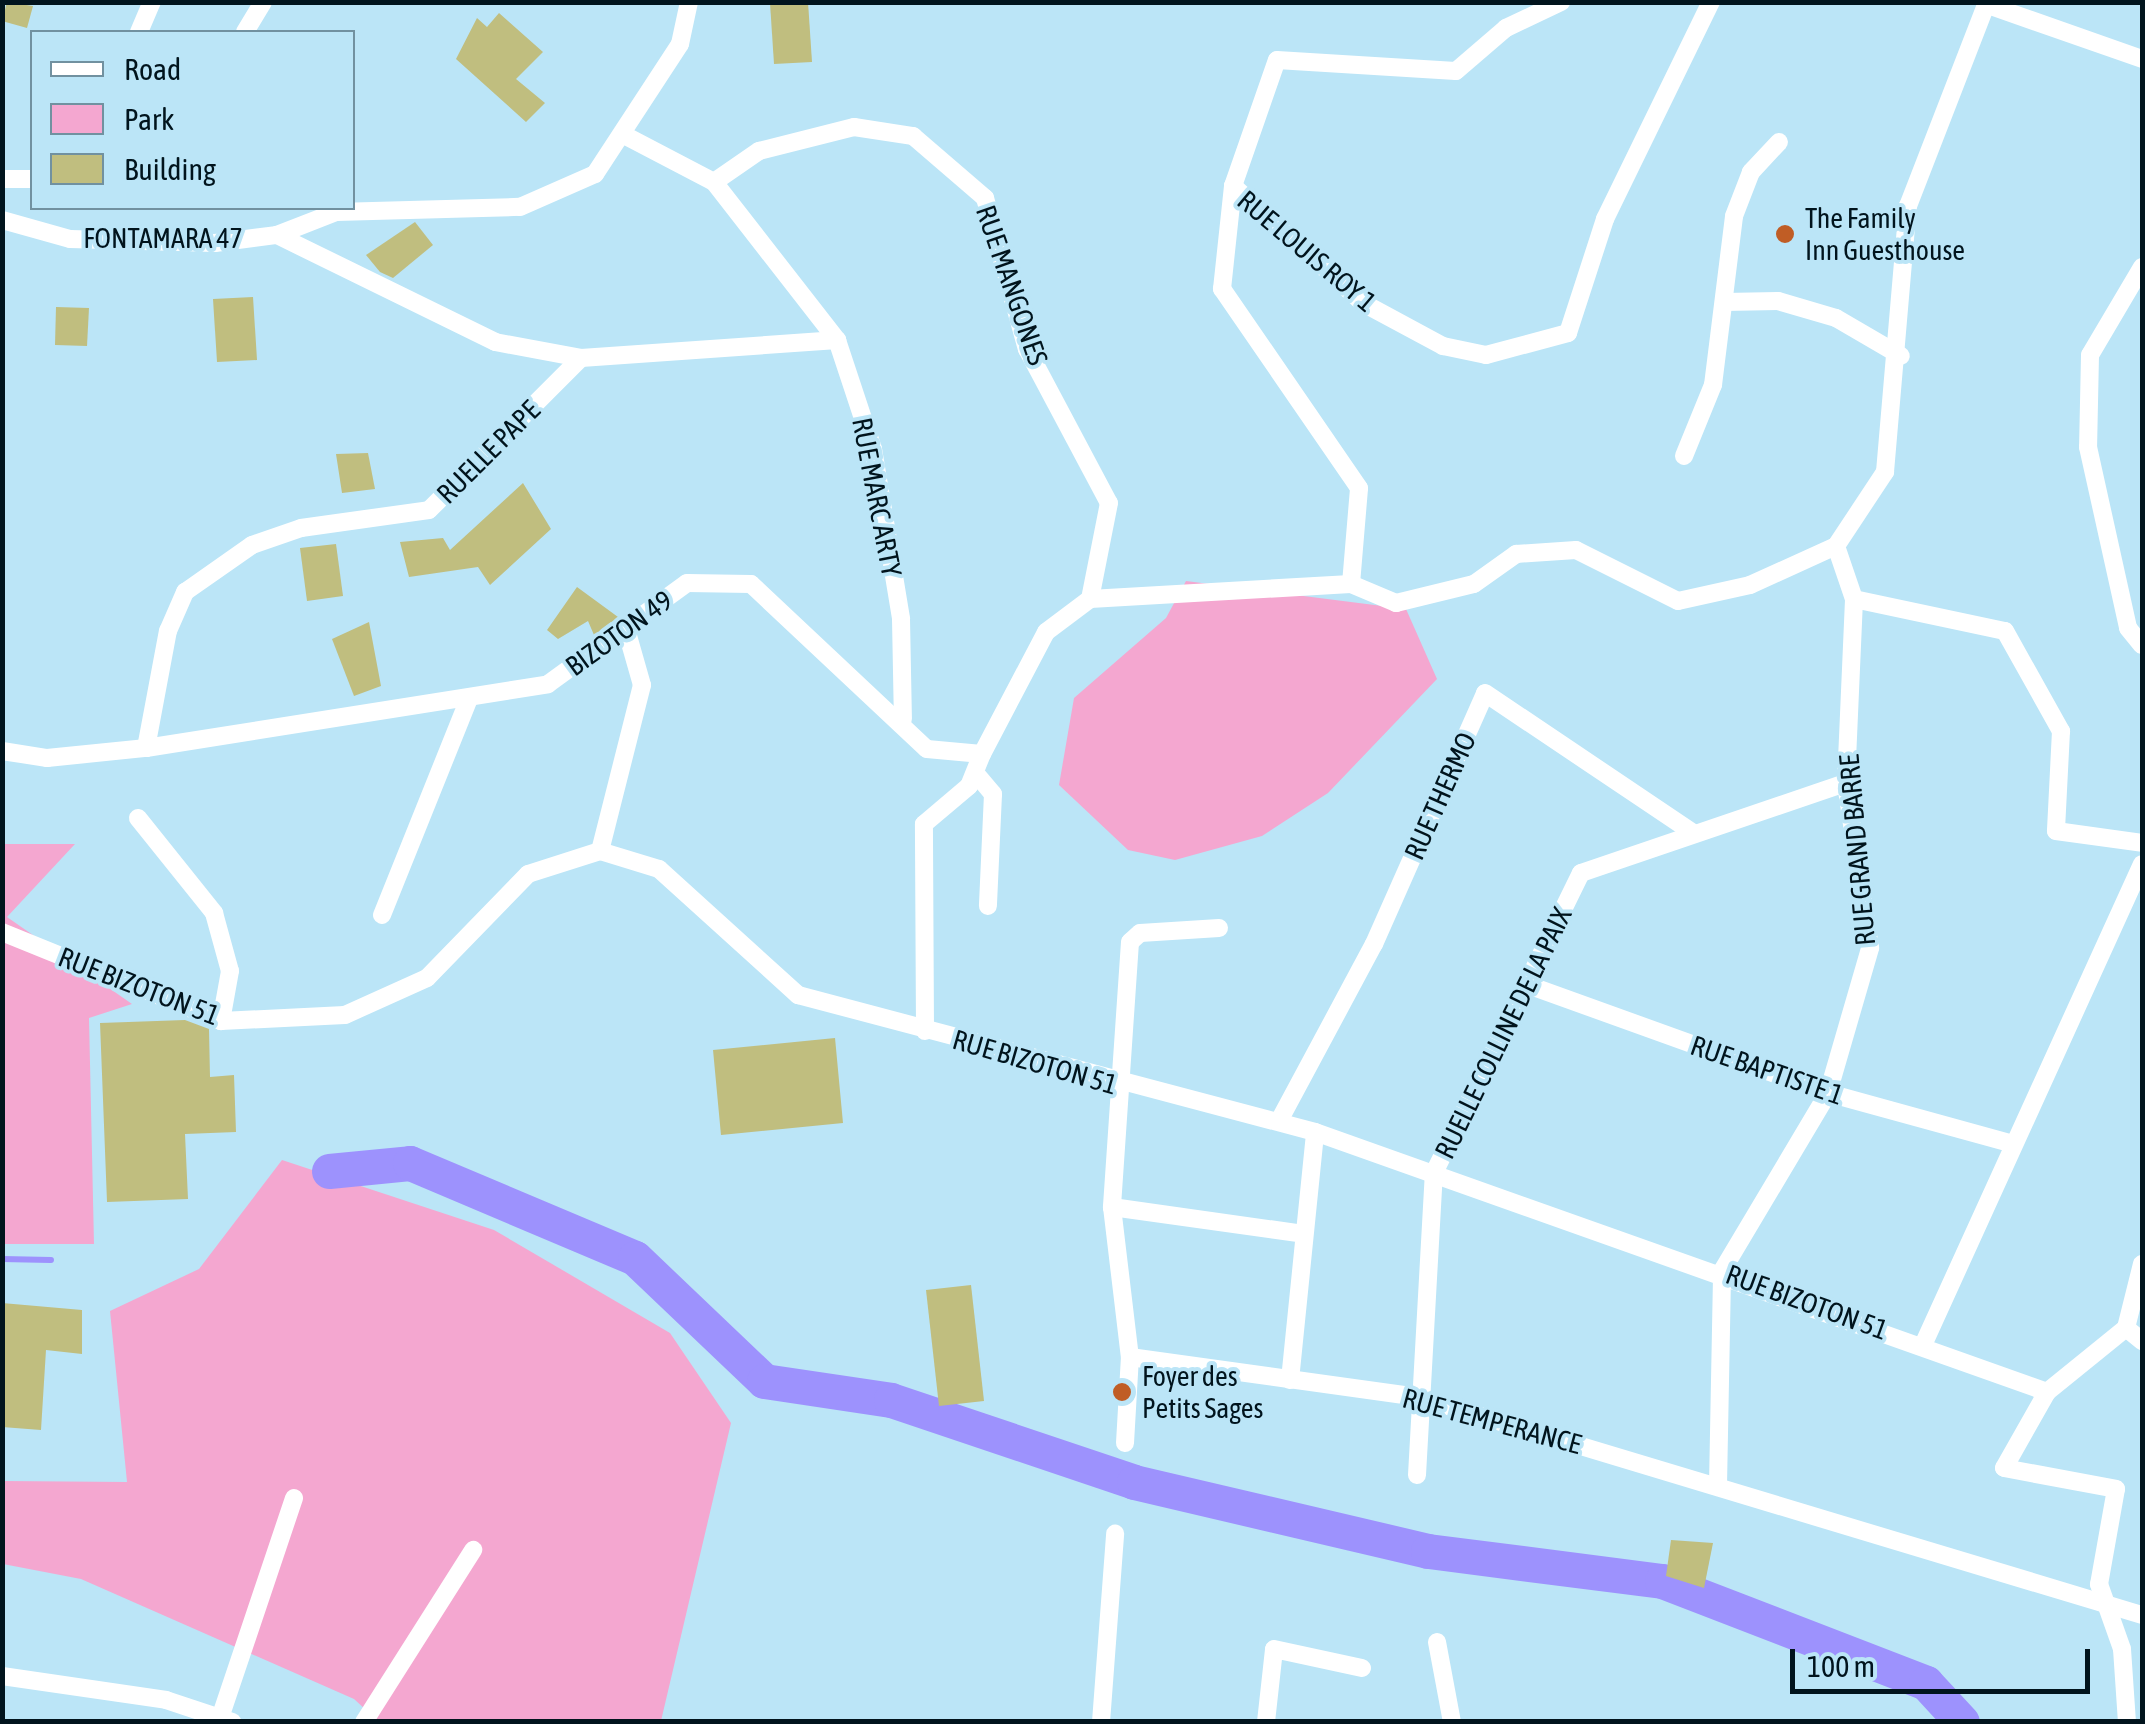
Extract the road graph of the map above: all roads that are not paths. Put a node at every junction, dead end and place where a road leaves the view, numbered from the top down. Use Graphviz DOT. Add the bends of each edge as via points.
graph roads {
  1 [pos="152,2"];
  2 [pos="263,2"];
  3 [pos="689,2"];
  4 [pos="1712,2"];
  5 [pos="1987,4"];
  6 [pos="1550,5"];
  7 [pos="140,30"];
  8 [pos="246,30"];
  9 [pos="2142,59"];
  10 [pos="624,136"];
  11 [pos="1780,142"];
  12 [pos="30,178"];
  13 [pos="2,180"];
  14 [pos="714,182"];
  15 [pos="1233,186"];
  16 [pos="2,220"];
  17 [pos="278,236"];
  18 [pos="2142,267"];
  19 [pos="1724,302"];
  20 [pos="837,340"];
  21 [pos="1901,356"];
  22 [pos="582,358"];
  23 [pos="1684,456"];
  24 [pos="1836,546"];
  25 [pos="1351,584"];
  26 [pos="1090,599"];
  27 [pos="1854,600"];
  28 [pos="626,629"];
  29 [pos="2142,645"];
  30 [pos="468,701"];
  31 [pos="903,720"];
  32 [pos="146,748"];
  33 [pos="2,751"];
  34 [pos="982,754"];
  35 [pos="977,775"];
  36 [pos="1846,783"];
  37 [pos="138,818"];
  38 [pos="1692,832"];
  39 [pos="2142,843"];
  40 [pos="600,851"];
  41 [pos="2142,864"];
  42 [pos="988,906"];
  43 [pos="382,915"];
  44 [pos="1218,928"];
  45 [pos="2,932"];
  46 [pos="1528,984"];
  47 [pos="221,1021"];
  48 [pos="924,1031"];
  49 [pos="1120,1087"];
  50 [pos="1828,1093"];
  51 [pos="1279,1121"];
  52 [pos="1315,1132"];
  53 [pos="2009,1143"];
  54 [pos="1434,1173"];
  55 [pos="1112,1207"];
  56 [pos="1298,1233"];
  57 [pos="2142,1264"];
  58 [pos="1722,1271"];
  59 [pos="2126,1328"];
  60 [pos="2142,1341"];
  61 [pos="1924,1343"];
  62 [pos="1130,1358"];
  63 [pos="1290,1380"];
  64 [pos="2047,1392"];
  65 [pos="1418,1398"];
  66 [pos="1125,1444"];
  67 [pos="1416,1475"];
  68 [pos="1718,1485"];
  69 [pos="294,1498"];
  70 [pos="1115,1534"];
  71 [pos="473,1550"];
  72 [pos="2104,1604"];
  73 [pos="2142,1615"];
  74 [pos="1437,1642"];
  75 [pos="1362,1668"];
  76 [pos="2,1676"];
  77 [pos="226,1720"];
  78 [pos="364,1722"];
  79 [pos="1102,1722"];
  80 [pos="1266,1722"];
  81 [pos="1452,1722"];
  82 [pos="2127,1722"];
  1 -- 7 [label="street"];
  2 -- 8 [label="street"];
  3 -- 10 [label="street, FONTAMARA 47" via="680,44"];
  4 -- 15 [label="street, RUE LOUIS ROY 1" via="1606,219 1568,333 1486,355 1443,346 1363,303"];
  5 -- 9 [label="street"];
  5 -- 21 [label="street" via="1908,206"];
  6 -- 15 [label="street" via="1506,28 1456,72 1277,60"];
  10 -- 14 [label="street, RUE MARC ARTY"];
  10 -- 17 [label="street, FONTAMARA 47" via="595,174 520,207 336,212"];
  11 -- 19 [label="street" via="1752,172 1734,216"];
  12 -- 13 [label="street"];
  14 -- 20 [label="street, RUE MARC ARTY" via="803,284"];
  14 -- 26 [label="street, RUE MANGONES" via="759,152 854,128 913,136 984,198 1027,349 1109,503"];
  15 -- 25 [label="street, RUE LOUIS ROY 1" via="1222,289 1359,488"];
  16 -- 17 [label="street, FONTAMARA 47" via="140,244"];
  17 -- 22 [label="street" via="495,342"];
  18 -- 29 [label="street" via="2090,355 2088,447 2128,628"];
  19 -- 21 [label="street" via="1778,302 1836,318"];
  19 -- 23 [label="street" via="1713,384"];
  20 -- 22 [label="street"];
  20 -- 31 [label="street, RUE MARC ARTY" via="873,449 901,619"];
  21 -- 24 [label="street" via="1884,472"];
  22 -- 32 [label="street, RUELLE PAPE" via="429,510 301,528 202,575 168,632"];
  24 -- 25 [label="street" via="1750,585 1678,601 1576,550 1516,554 1474,584 1396,603"];
  24 -- 27 [label="street"];
  25 -- 26 [label="street"];
  26 -- 34 [label="street" via="1046,632"];
  27 -- 36 [label="street, RUE GRAND BARRE"];
  27 -- 39 [label="street" via="2005,632 2061,731 2056,831"];
  28 -- 30 [label="street, BIZOTON 49" via="548,684"];
  28 -- 31 [label="street, BIZOTON 49" via="687,583 750,584"];
  28 -- 40 [label="street" via="642,685"];
  30 -- 32 [label="street, BIZOTON 49"];
  30 -- 43 [label="street"];
  31 -- 34 [label="street, BIZOTON 49" via="927,749"];
  32 -- 33 [label="street, BIZOTON 49" via="47,758"];
  34 -- 35 [label="street"];
  35 -- 42 [label="street" via="993,794"];
  35 -- 48 [label="street" via="924,824"];
  36 -- 38 [label="street, RUELLE COLLINE DE LA PAIX"];
  36 -- 50 [label="street, RUE GRAND BARRE" via="1870,948"];
  37 -- 47 [label="street" via="214,913 230,971"];
  38 -- 46 [label="street, RUELLE COLLINE DE LA PAIX" via="1581,873"];
  38 -- 51 [label="street, RUE THERMO" via="1485,693 1374,944"];
  40 -- 47 [label="street, RUE BIZOTON 51" via="528,874 428,978 388,1002 345,1016"];
  40 -- 48 [label="street, RUE BIZOTON 51" via="659,869 798,995"];
  41 -- 53 [label="street"];
  44 -- 49 [label="street" via="1133,936"];
  45 -- 47 [label="street, RUE BIZOTON 51"];
  46 -- 50 [label="street, RUE BAPTISTE 1"];
  46 -- 54 [label="street, RUELLE COLLINE DE LA PAIX"];
  48 -- 49 [label="street, RUE BIZOTON 51"];
  49 -- 51 [label="street, RUE BIZOTON 51"];
  49 -- 55 [label="street"];
  50 -- 53 [label="street, RUE BAPTISTE 1"];
  50 -- 58 [label="street, RUE GRAND BARRE"];
  51 -- 52 [label="street, RUE BIZOTON 51"];
  52 -- 54 [label="street, RUE BIZOTON 51"];
  52 -- 56 [label="street"];
  53 -- 61 [label="street"];
  54 -- 58 [label="street, RUE BIZOTON 51"];
  54 -- 65 [label="street, RUELLE COLLINE DE LA PAIX"];
  55 -- 56 [label="street"];
  55 -- 62 [label="street"];
  56 -- 63 [label="street"];
  57 -- 59 [label="street"];
  58 -- 61 [label="street, RUE BIZOTON 51"];
  58 -- 68 [label="street, RUE GRAND BARRE"];
  59 -- 60 [label="street"];
  59 -- 64 [label="street"];
  61 -- 64 [label="street, RUE BIZOTON 51"];
  62 -- 63 [label="street, RUE TEMPERANCE"];
  62 -- 66 [label="street"];
  63 -- 65 [label="street, RUE TEMPERANCE"];
  64 -- 72 [label="street" via="2016,1432 2004,1468 2116,1488 2099,1584"];
  65 -- 67 [label="street, RUELLE COLLINE DE LA PAIX"];
  65 -- 68 [label="street, RUE TEMPERANCE"];
  68 -- 72 [label="street, RUE TEMPERANCE"];
  69 -- 77 [label="street"];
  70 -- 79 [label="street"];
  71 -- 78 [label="street"];
  72 -- 73 [label="street, RUE TEMPERANCE"];
  72 -- 82 [label="street" via="2122,1649"];
  74 -- 81 [label="street"];
  75 -- 80 [label="street" via="1274,1649"];
  76 -- 77 [label="street"];
}
